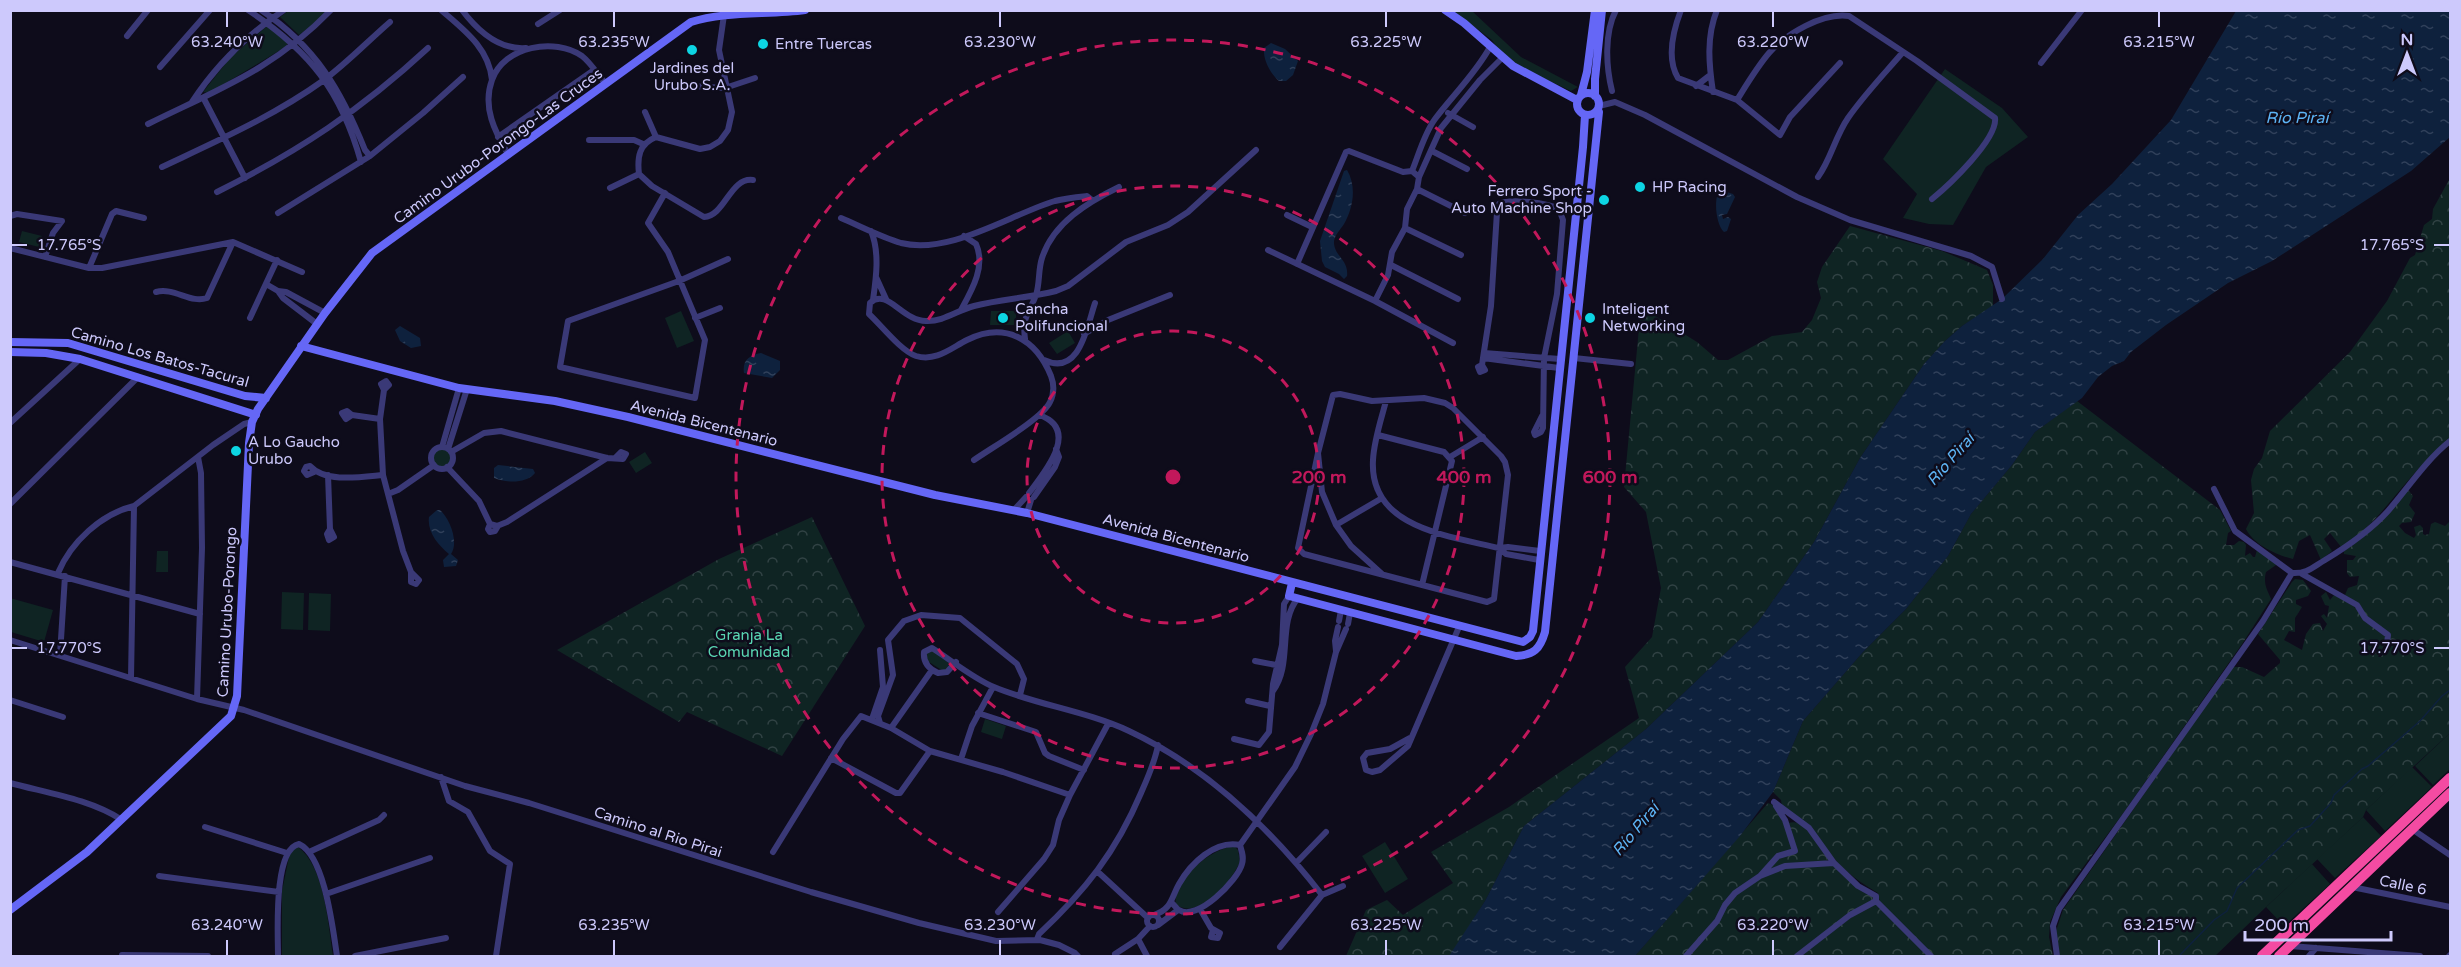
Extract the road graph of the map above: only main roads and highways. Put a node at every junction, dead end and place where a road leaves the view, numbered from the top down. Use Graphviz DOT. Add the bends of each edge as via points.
graph roads {
  1 [pos="2451,778"];
  2 [pos="2451,793"];
  3 [pos="2426,802"];
  4 [pos="2412,829"];
  5 [pos="2262,957"];
  6 [pos="2279,957"];
  1 -- 3 [label="highway"];
  2 -- 4 [label="highway"];
  3 -- 4 [label="highway" via="2408,823"];
  3 -- 5 [label="highway"];
  4 -- 6 [label="highway"];
}
